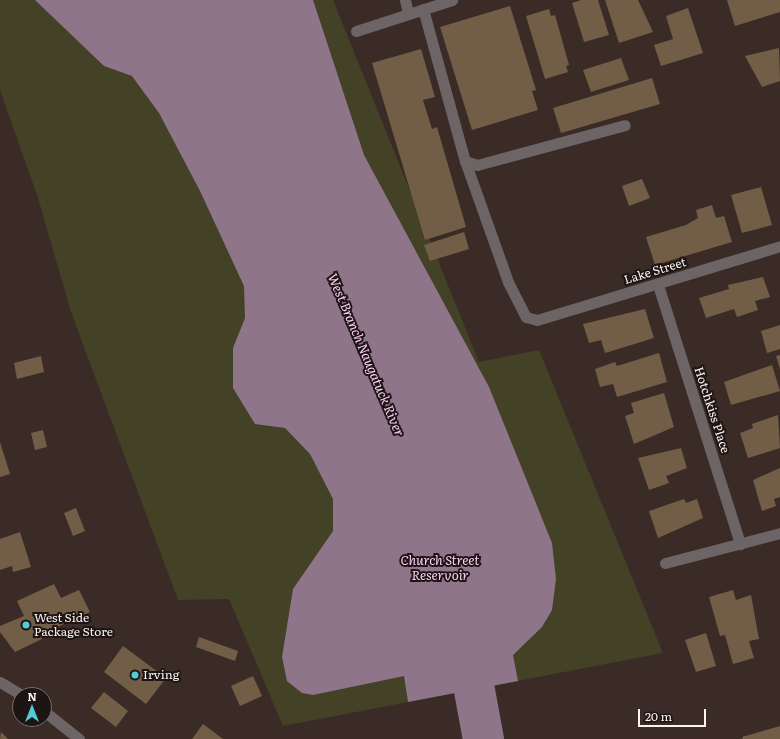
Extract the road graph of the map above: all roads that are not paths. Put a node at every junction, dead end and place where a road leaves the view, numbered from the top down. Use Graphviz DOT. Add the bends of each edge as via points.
graph roads {
  1 [pos="405,0"];
  2 [pos="452,0"];
  3 [pos="423,9"];
  4 [pos="408,13"];
  5 [pos="356,31"];
  6 [pos="625,125"];
  7 [pos="465,161"];
  8 [pos="780,246"];
  9 [pos="658,284"];
  10 [pos="780,533"];
  11 [pos="740,544"];
  12 [pos="665,563"];
  13 [pos="0,682"];
  14 [pos="12,689"];
  15 [pos="52,717"];
  16 [pos="79,739"];
  1 -- 4 [label="street"];
  2 -- 3 [label="street"];
  3 -- 4 [label="street"];
  3 -- 7 [label="street"];
  4 -- 5 [label="street"];
  6 -- 7 [label="street" via="478,166"];
  7 -- 9 [label="street, Lake Street" via="508,282 526,317 537,320"];
  8 -- 9 [label="street, Lake Street"];
  9 -- 11 [label="street, Hotchkiss Place"];
  10 -- 11 [label="street"];
  11 -- 12 [label="street"];
  13 -- 14 [label="street"];
  15 -- 16 [label="street"];
}
